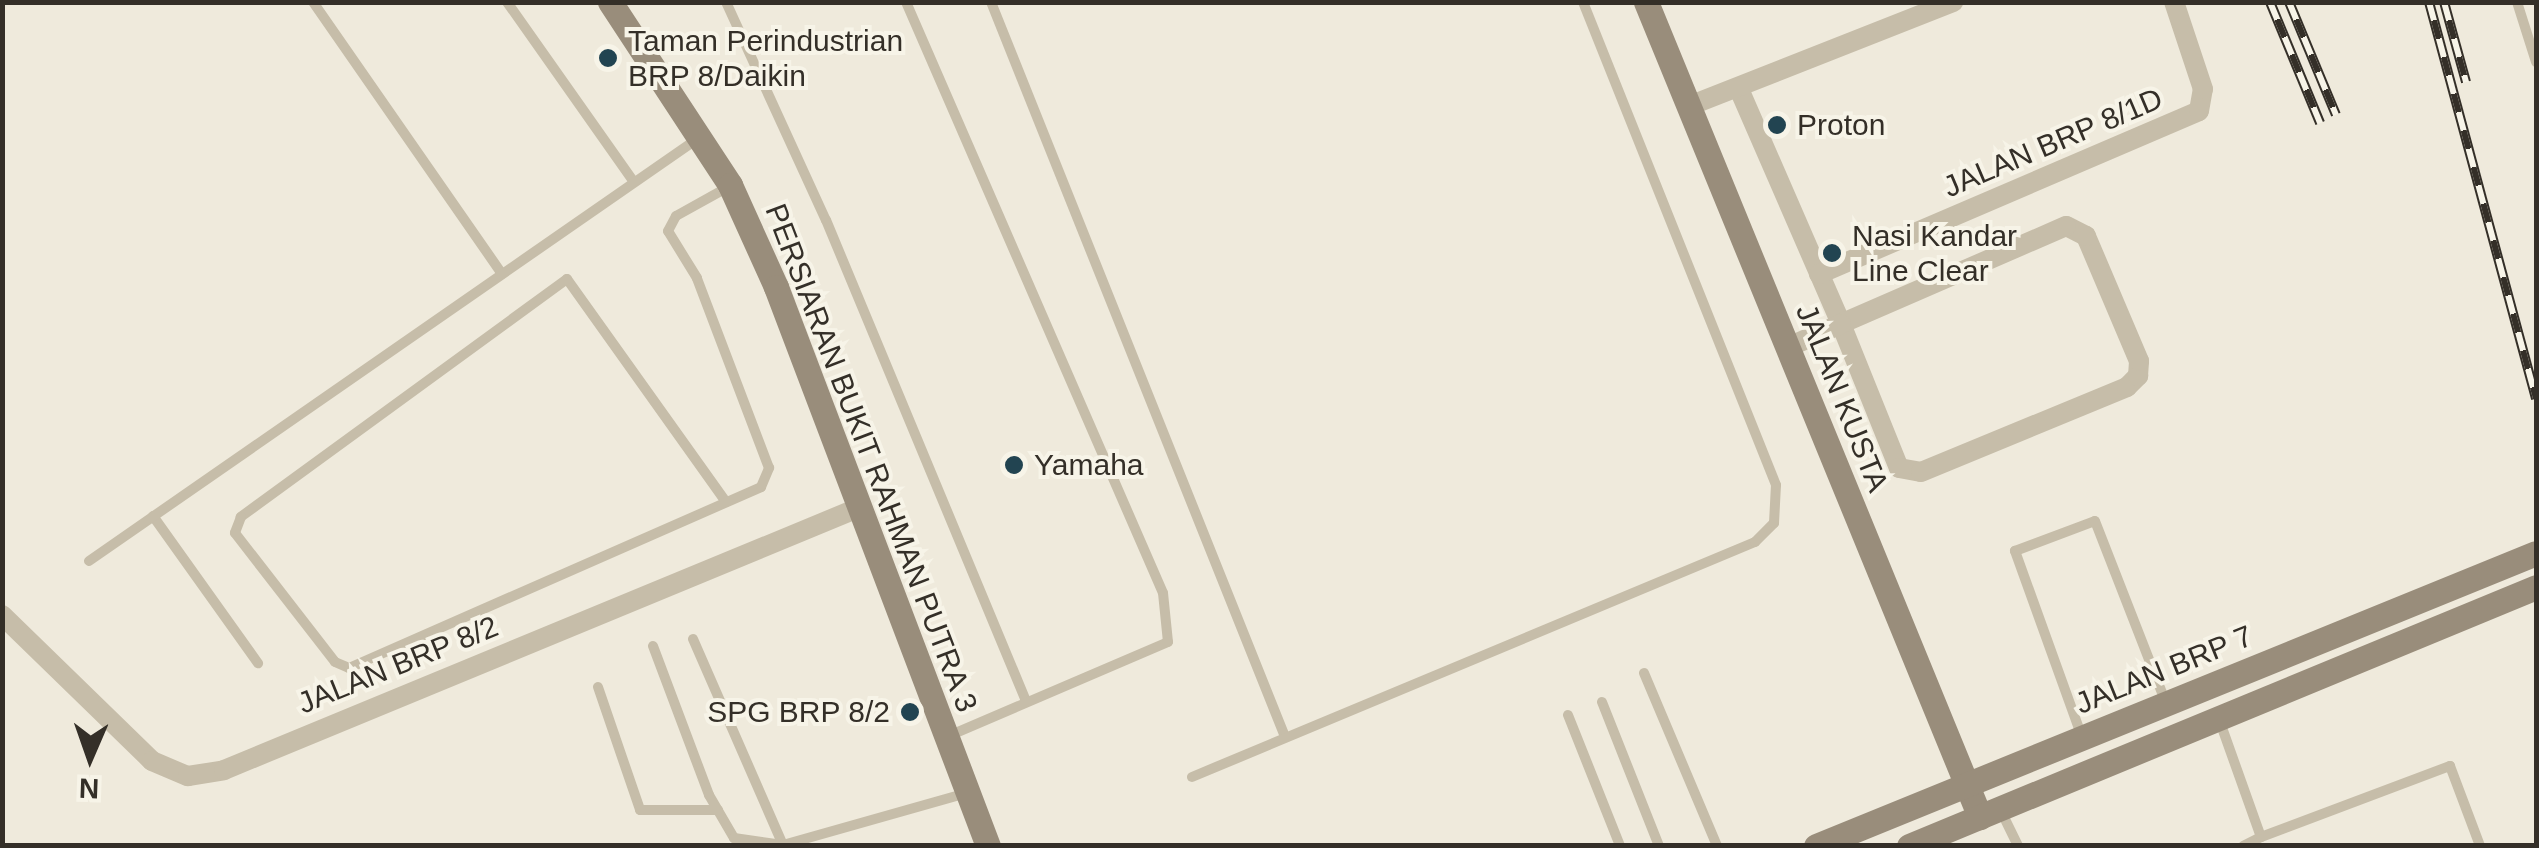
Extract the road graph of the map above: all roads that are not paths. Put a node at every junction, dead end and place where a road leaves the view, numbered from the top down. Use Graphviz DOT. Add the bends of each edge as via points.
graph roads {
  1 [pos="313,2"];
  2 [pos="508,2"];
  3 [pos="610,2"];
  4 [pos="726,2"];
  5 [pos="906,2"];
  6 [pos="991,2"];
  7 [pos="1582,2"];
  8 [pos="1646,2"];
  9 [pos="1954,2"];
  10 [pos="2174,2"];
  11 [pos="2517,2"];
  12 [pos="2536,62"];
  13 [pos="1739,89"];
  14 [pos="1689,106"];
  15 [pos="701,136"];
  16 [pos="634,182"];
  17 [pos="730,186"];
  18 [pos="502,274"];
  19 [pos="1818,274"];
  20 [pos="1840,324"];
  21 [pos="1786,348"];
  22 [pos="726,502"];
  23 [pos="858,508"];
  24 [pos="154,516"];
  25 [pos="2536,553"];
  26 [pos="88,561"];
  27 [pos="2536,587"];
  28 [pos="2,615"];
  29 [pos="692,639"];
  30 [pos="653,646"];
  31 [pos="258,664"];
  32 [pos="1644,673"];
  33 [pos="598,687"];
  34 [pos="1026,702"];
  35 [pos="1602,702"];
  36 [pos="2166,704"];
  37 [pos="1568,715"];
  38 [pos="2220,722"];
  39 [pos="1284,734"];
  40 [pos="945,737"];
  41 [pos="2082,738"];
  42 [pos="1192,776"];
  43 [pos="1966,785"];
  44 [pos="968,792"];
  45 [pos="718,810"];
  46 [pos="1990,813"];
  47 [pos="2261,837"];
  48 [pos="782,845"];
  49 [pos="988,846"];
  50 [pos="1620,846"];
  51 [pos="1659,846"];
  52 [pos="1716,846"];
  53 [pos="1816,846"];
  54 [pos="1909,846"];
  55 [pos="2018,846"];
  56 [pos="2244,846"];
  57 [pos="2480,846"];
  1 -- 18 [label="lane"];
  2 -- 16 [label="lane"];
  3 -- 15 [label="main road, PERSIARAN BUKIT RAHMAN PUTRA 3"];
  4 -- 34 [label="lane" via="826,220"];
  5 -- 34 [label="lane" via="1163,593 1168,642"];
  6 -- 39 [label="lane"];
  7 -- 39 [label="lane" via="1776,485 1774,524 1755,542"];
  8 -- 14 [label="main road, JALAN KUSTA"];
  9 -- 13 [label="street"];
  10 -- 19 [label="street, JALAN BRP 8/1D" via="2202,89 2200,111"];
  11 -- 12 [label="lane"];
  13 -- 14 [label="street"];
  13 -- 19 [label="street"];
  14 -- 21 [label="main road, JALAN KUSTA"];
  15 -- 16 [label="lane"];
  15 -- 17 [label="main road, PERSIARAN BUKIT RAHMAN PUTRA 3"];
  16 -- 18 [label="lane"];
  17 -- 22 [label="lane" via="676,216 668,231 697,278 769,468 761,488"];
  17 -- 23 [label="main road, PERSIARAN BUKIT RAHMAN PUTRA 3" via="776,288"];
  18 -- 24 [label="lane"];
  19 -- 20 [label="street"];
  20 -- 20 [label="street" via="2066,226 2086,236 2139,361 2138,376 2127,387 1907,473 1899,468"];
  20 -- 21 [label="street"];
  21 -- 43 [label="main road, JALAN KUSTA"];
  22 -- 22 [label="lane" via="567,279 241,517 235,533 335,662 348,668"];
  23 -- 28 [label="street, JALAN BRP 8/2" via="224,770 188,776 152,761"];
  23 -- 40 [label="main road, PERSIARAN BUKIT RAHMAN PUTRA 3"];
  24 -- 26 [label="lane"];
  24 -- 31 [label="lane"];
  25 -- 36 [label="main road, JALAN BRP 7"];
  27 -- 38 [label="main road"];
  29 -- 48 [label="lane"];
  30 -- 45 [label="lane"];
  32 -- 52 [label="lane"];
  33 -- 45 [label="lane" via="640,810"];
  34 -- 40 [label="lane"];
  35 -- 51 [label="lane"];
  36 -- 41 [label="main road, JALAN BRP 7"];
  36 -- 41 [label="lane" via="2095,521 2015,551"];
  37 -- 50 [label="lane"];
  38 -- 46 [label="main road"];
  38 -- 47 [label="lane"];
  39 -- 42 [label="lane"];
  40 -- 44 [label="main road, PERSIARAN BUKIT RAHMAN PUTRA 3"];
  41 -- 43 [label="main road, JALAN BRP 7"];
  43 -- 46 [label="main road, JALAN KUSTA"];
  43 -- 53 [label="main road, JALAN BRP 7"];
  44 -- 48 [label="lane"];
  44 -- 49 [label="main road, PERSIARAN BUKIT RAHMAN PUTRA 3"];
  45 -- 48 [label="lane" via="734,838"];
  46 -- 54 [label="main road"];
  46 -- 55 [label="lane"];
  47 -- 56 [label="lane"];
  47 -- 57 [label="lane" via="2450,766"];
}
